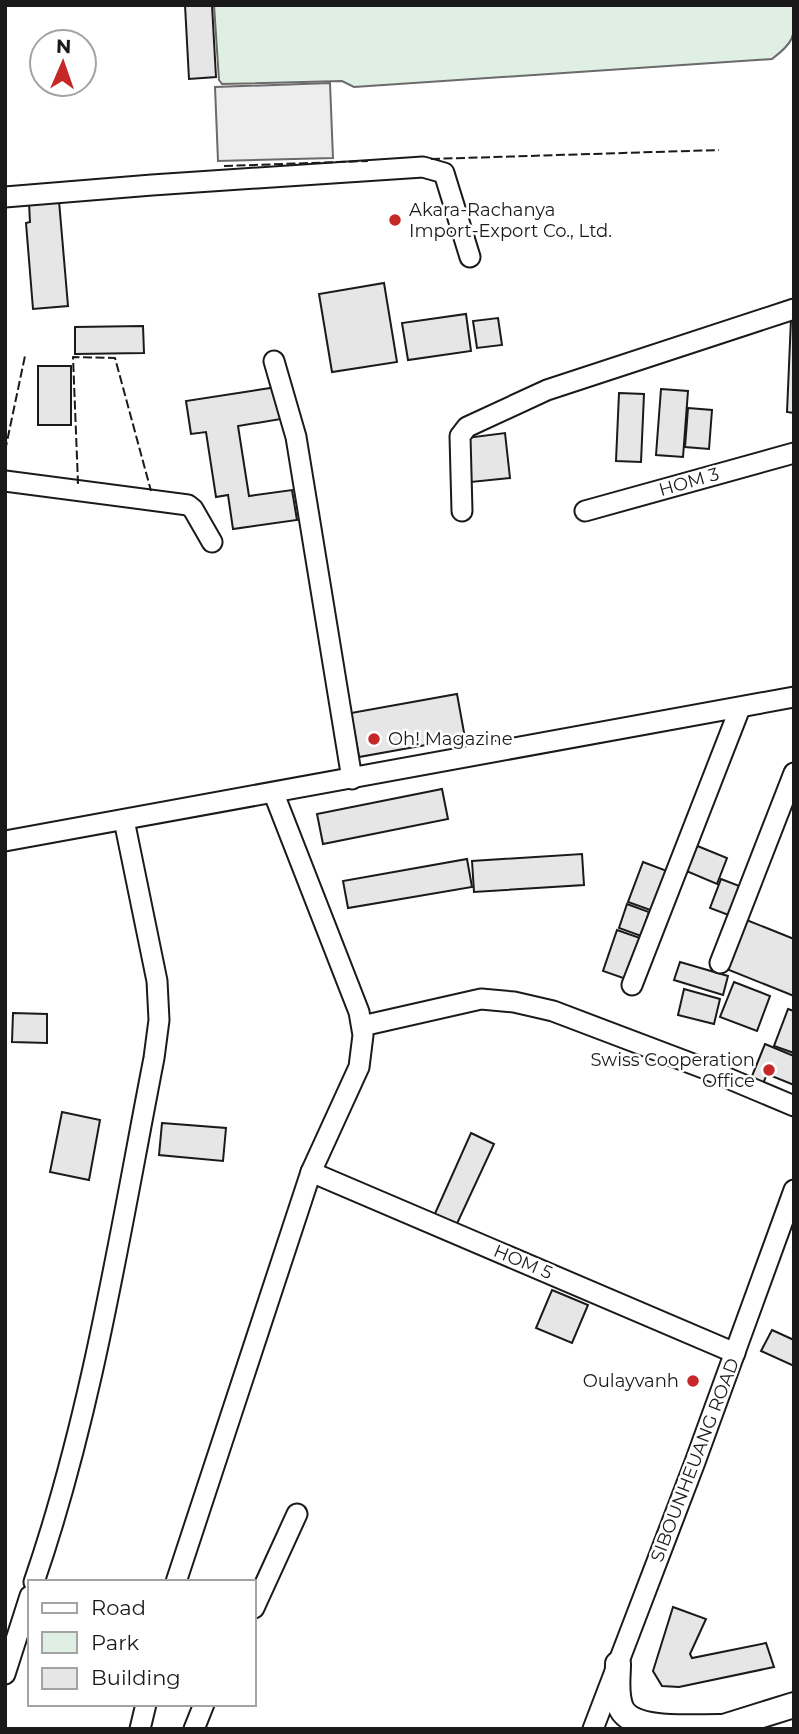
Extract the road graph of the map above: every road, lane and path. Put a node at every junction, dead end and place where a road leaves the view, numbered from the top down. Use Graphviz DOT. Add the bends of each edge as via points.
graph roads {
  1 [pos="5,197"];
  2 [pos="470,257"];
  3 [pos="794,309"];
  4 [pos="274,361"];
  5 [pos="794,453"];
  6 [pos="5,481"];
  7 [pos="463,511"];
  8 [pos="585,511"];
  9 [pos="212,542"];
  10 [pos="794,697"];
  11 [pos="740,708"];
  12 [pos="794,773"];
  13 [pos="352,779"];
  14 [pos="274,794"];
  15 [pos="124,820"];
  16 [pos="5,841"];
  17 [pos="720,963"];
  18 [pos="632,985"];
  19 [pos="362,1026"];
  20 [pos="794,1106"];
  21 [pos="311,1172"];
  22 [pos="794,1190"];
  23 [pos="735,1353"];
  24 [pos="296,1514"];
  25 [pos="35,1580"];
  26 [pos="177,1580"];
  27 [pos="28,1601"];
  28 [pos="256,1604"];
  29 [pos="618,1664"];
  30 [pos="5,1674"];
  31 [pos="794,1705"];
  32 [pos="146,1706"];
  33 [pos="203,1706"];
  34 [pos="720,1728"];
  35 [pos="140,1729"];
  36 [pos="194,1729"];
  37 [pos="593,1729"];
  1 -- 2 [label="street" via="423,167 444,173"];
  3 -- 7 [label="street" via="547,390 467,427 460,436"];
  4 -- 13 [label="street" via="296,437"];
  5 -- 8 [label="street, HOM 3"];
  6 -- 9 [label="street" via="188,505"];
  10 -- 11 [label="street"];
  11 -- 13 [label="street"];
  11 -- 18 [label="street"];
  12 -- 17 [label="street"];
  13 -- 14 [label="street"];
  14 -- 15 [label="street"];
  14 -- 19 [label="street"];
  15 -- 16 [label="street"];
  15 -- 25 [label="street" via="157,981 159,1020 99,1338"];
  19 -- 20 [label="street" via="481,999 514,1002 553,1011"];
  19 -- 21 [label="street" via="359,1067"];
  21 -- 23 [label="street, HOM 5"];
  21 -- 26 [label="street"];
  22 -- 23 [label="street, SIBOUNHEUANG ROAD"];
  23 -- 29 [label="street, SIBOUNHEUANG ROAD"];
  24 -- 28 [label="street"];
  27 -- 30 [label="street"];
  29 -- 34 [label="main road" via="618,1695 629,1719 662,1727"];
  29 -- 37 [label="street, SIBOUNHEUANG ROAD"];
  31 -- 34 [label="main road"];
  32 -- 35 [label="street"];
  33 -- 36 [label="street"];
}
